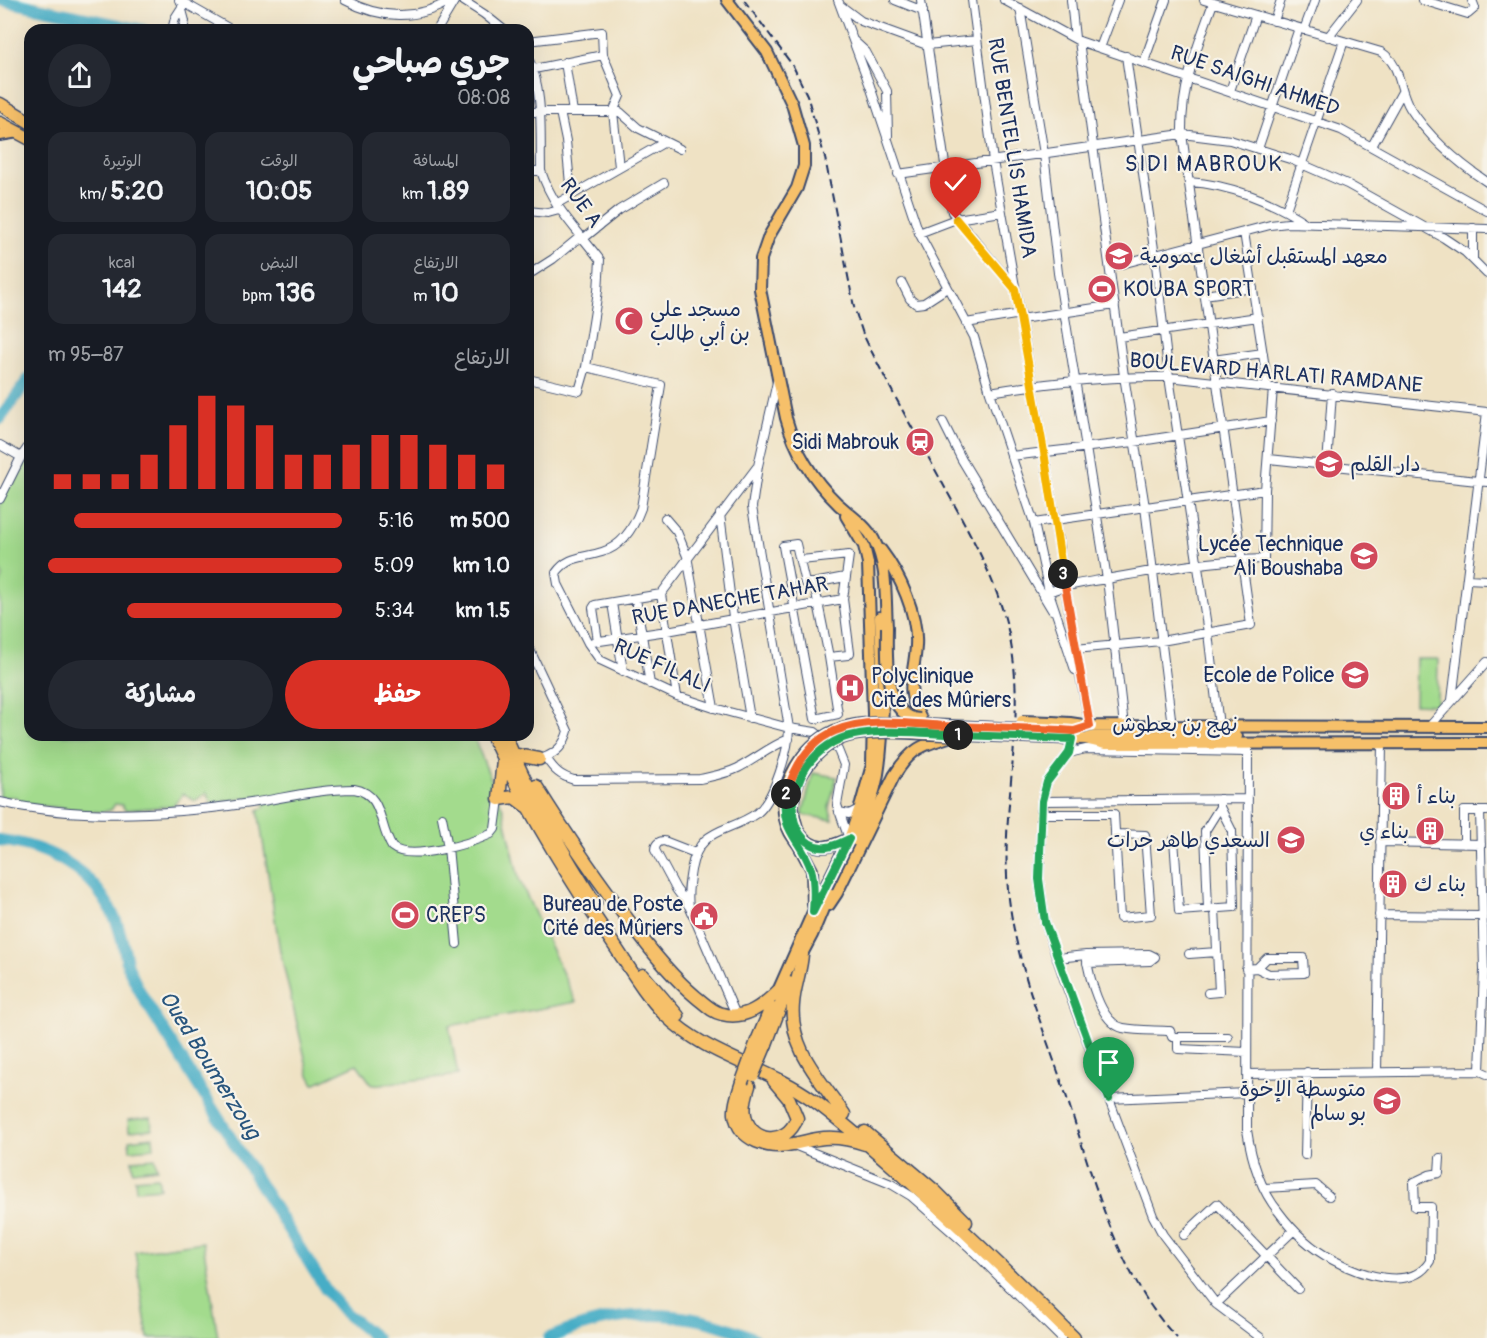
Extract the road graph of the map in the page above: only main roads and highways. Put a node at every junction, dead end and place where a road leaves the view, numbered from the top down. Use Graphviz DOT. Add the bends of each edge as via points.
graph roads {
  1 [pos="727,0"];
  2 [pos="0,104"];
  3 [pos="24,118"];
  4 [pos="0,123"];
  5 [pos="18,132"];
  6 [pos="0,135"];
  7 [pos="24,136"];
  8 [pos="837,503"];
  9 [pos="874,540"];
  10 [pos="921,719"];
  11 [pos="1127,726"];
  12 [pos="1487,727"];
  13 [pos="1052,730"];
  14 [pos="1487,733"];
  15 [pos="958,735"];
  16 [pos="1487,738"];
  17 [pos="1085,739"];
  18 [pos="495,741"];
  19 [pos="508,741"];
  20 [pos="509,741"];
  21 [pos="1487,743"];
  22 [pos="517,755"];
  23 [pos="503,759"];
  24 [pos="527,771"];
  25 [pos="532,813"];
  26 [pos="798,839"];
  27 [pos="849,839"];
  28 [pos="813,912"];
  29 [pos="816,927"];
  30 [pos="802,954"];
  31 [pos="778,991"];
  32 [pos="761,1042"];
  33 [pos="767,1074"];
  34 [pos="746,1083"];
  35 [pos="844,1114"];
  36 [pos="869,1146"];
  37 [pos="1074,1338"];
  38 [pos="1085,1338"];
  1 -- 8 [label="main road" via="766,51 792,104 804,146 804,166 797,188 760,259 760,289 790,435 799,454"];
  2 -- 3 [label="highway"];
  4 -- 5 [label="highway"];
  5 -- 6 [label="main road"];
  5 -- 7 [label="highway"];
  8 -- 9 [label="main road"];
  8 -- 27 [label="main road" via="864,546 870,587 872,765"];
  8 -- 29 [label="main road" via="869,542 877,569 881,750 872,798"];
  9 -- 10 [label="main road" via="890,561 915,626 911,698"];
  9 -- 10 [label="main road, bridge" via="883,567 893,698 905,715"];
  10 -- 13 [label="main road, bridge"];
  11 -- 12 [label="main road, نهج بن بعطوش"];
  11 -- 13 [label="main road"];
  11 -- 14 [label="main road, نهج بن بعطوش"];
  13 -- 15 [label="main road, bridge"];
  13 -- 17 [label="main road" via="1072,739"];
  13 -- 26 [label="main road, bridge" via="875,723 835,731 820,739 792,774 784,804 785,818 790,832"];
  15 -- 26 [label="main road, bridge" via="853,735 822,749 810,762 796,790 793,805"];
  15 -- 29 [label="main road" via="929,743 905,759"];
  16 -- 17 [label="main road, نهج بن بعطوش" via="1098,735"];
  17 -- 21 [label="main road, نهج بن بعطوش" via="1105,744 1248,747"];
  18 -- 23 [label="highway"];
  19 -- 35 [label="highway" via="577,875 636,965 671,1009 698,1033 794,1080"];
  20 -- 22 [label="highway"];
  22 -- 24 [label="highway"];
  22 -- 24 [label="highway" via="543,758 529,764"];
  23 -- 25 [label="highway"];
  23 -- 25 [label="highway" via="499,799 518,798"];
  24 -- 31 [label="highway" via="608,895 683,986 722,1015 749,1013"];
  25 -- 33 [label="highway" via="578,892 650,999 700,1043"];
  26 -- 27 [label="main road" via="826,847"];
  26 -- 28 [label="main road" via="812,870"];
  27 -- 28 [label="main road"];
  28 -- 31 [label="main road"];
  29 -- 30 [label="main road"];
  30 -- 32 [label="highway"];
  30 -- 35 [label="highway" via="793,1003 794,1035 806,1062"];
  31 -- 32 [label="highway"];
  32 -- 34 [label="highway, bridge"];
  33 -- 34 [label="highway" via="795,1110 797,1118 786,1135 765,1137 748,1125 744,1114"];
  33 -- 36 [label="highway" via="811,1099"];
  34 -- 36 [label="highway" via="735,1113 742,1131 759,1143 792,1145 828,1138"];
  35 -- 38 [label="highway" via="935,1191"];
  36 -- 37 [label="highway" via="992,1256"];
}
